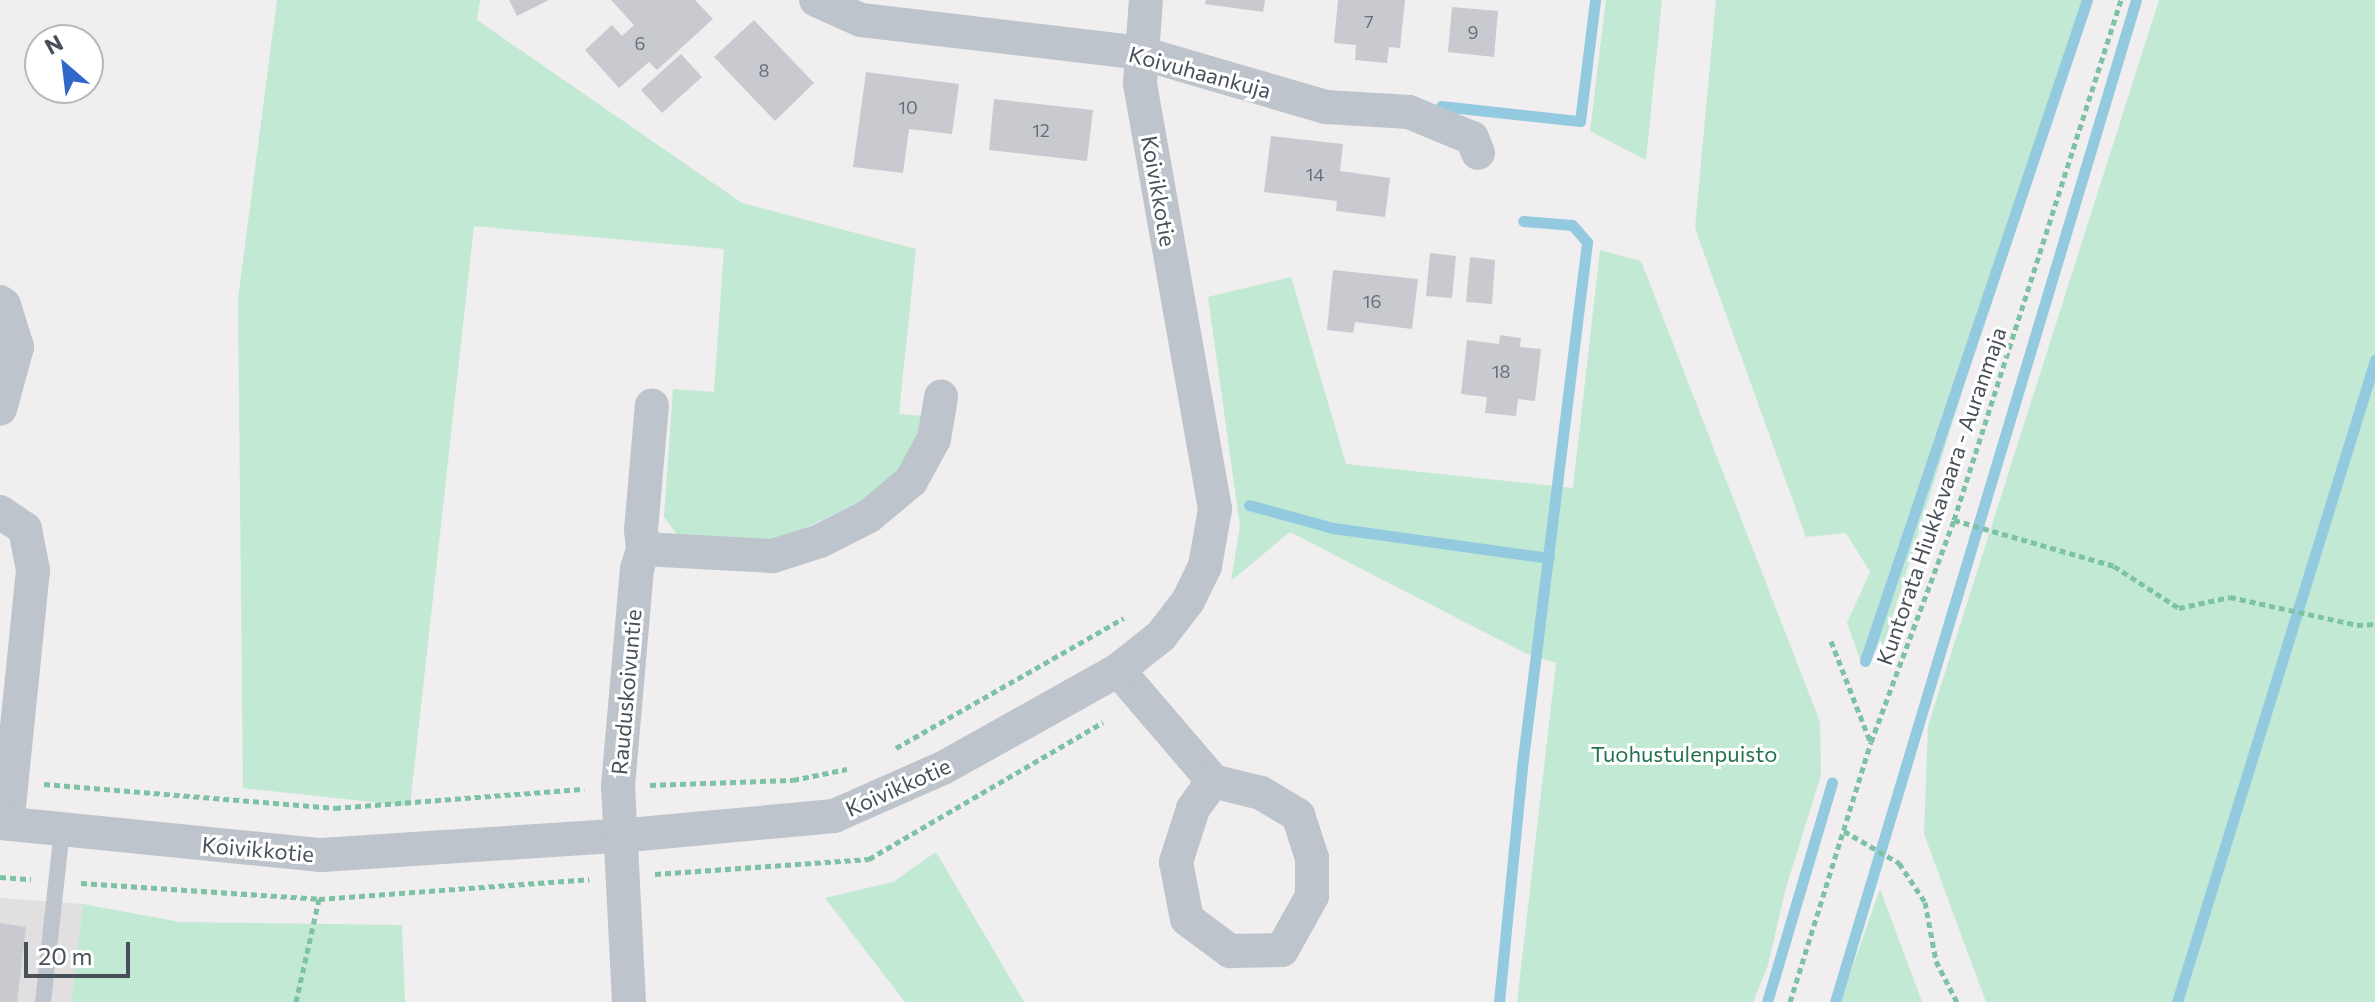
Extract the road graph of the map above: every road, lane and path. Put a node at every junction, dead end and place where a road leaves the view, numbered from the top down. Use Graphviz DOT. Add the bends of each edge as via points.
graph roads {
  1 [pos="816,0"];
  2 [pos="1146,0"];
  3 [pos="2121,0"];
  4 [pos="1141,53"];
  5 [pos="1478,153"];
  6 [pos="0,302"];
  7 [pos="941,397"];
  8 [pos="652,405"];
  9 [pos="0,409"];
  10 [pos="0,512"];
  11 [pos="1954,520"];
  12 [pos="643,549"];
  13 [pos="2375,624"];
  14 [pos="1831,641"];
  15 [pos="1118,670"];
  16 [pos="1871,742"];
  17 [pos="1213,781"];
  18 [pos="3,823"];
  19 [pos="62,831"];
  20 [pos="1844,831"];
  21 [pos="618,836"];
  22 [pos="319,899"];
  23 [pos="43,1002"];
  24 [pos="296,1002"];
  25 [pos="629,1002"];
  26 [pos="1790,1002"];
  27 [pos="1957,1002"];
  1 -- 4 [label="street, Koivuhaankuja" via="861,20"];
  2 -- 4 [label="street, Koivikkotie"];
  3 -- 11 [label="path, Kuntorata Hiukkavaara - Auranmaja"];
  4 -- 5 [label="street, Koivuhaankuja" via="1326,107 1409,112 1472,138"];
  4 -- 15 [label="street, Koivikkotie" via="1140,83 1215,509 1205,566 1188,601 1161,636"];
  6 -- 9 [label="street" via="17,347"];
  7 -- 12 [label="street" via="934,439 911,481 869,516 820,541 773,556"];
  8 -- 12 [label="street, Rauduskoivuntie"];
  10 -- 18 [label="street" via="25,529 33,570"];
  11 -- 13 [label="path" via="2114,566 2179,608 2230,597 2357,625"];
  11 -- 16 [label="path, Kuntorata Hiukkavaara - Auranmaja"];
  12 -- 21 [label="street, Rauduskoivuntie" via="620,755"];
  14 -- 16 [label="path"];
  15 -- 17 [label="street"];
  15 -- 21 [label="street, Koivikkotie" via="943,768 834,816"];
  16 -- 20 [label="path, Kuntorata Hiukkavaara - Auranmaja"];
  17 -- 17 [label="street" via="1193,809 1176,862 1187,919 1230,951 1282,950 1312,896 1312,858 1298,815 1261,793"];
  18 -- 19 [label="street, Koivikkotie"];
  19 -- 21 [label="street, Koivikkotie" via="321,855"];
  19 -- 23 [label="lane"];
  20 -- 26 [label="path, Kuntorata Hiukkavaara - Auranmaja"];
  20 -- 27 [label="path" via="1899,863 1925,902 1936,961"];
  21 -- 25 [label="street, Rauduskoivuntie"];
  22 -- 24 [label="path"];
}
